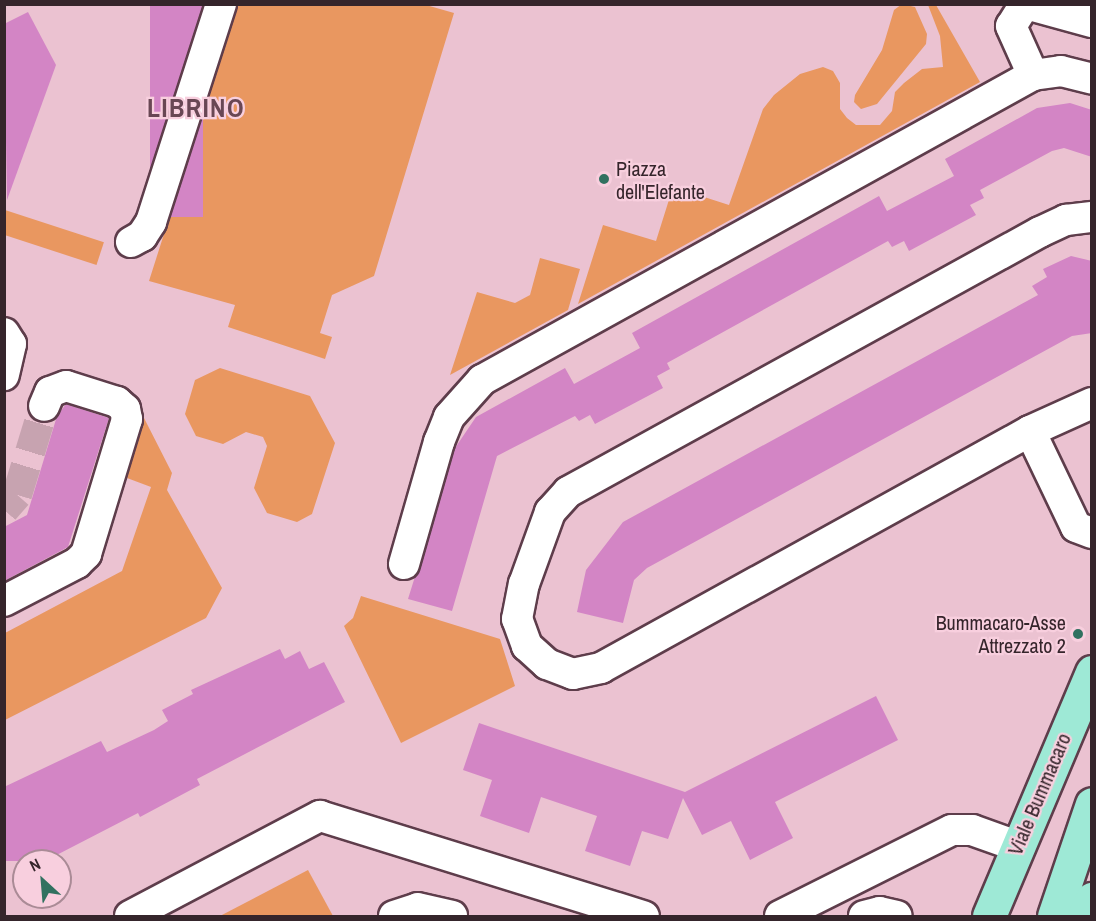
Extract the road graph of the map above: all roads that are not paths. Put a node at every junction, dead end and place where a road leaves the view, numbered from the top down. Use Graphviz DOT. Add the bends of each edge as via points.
graph roads {
  1 [pos="221,4"];
  2 [pos="1026,4"];
  3 [pos="1092,22"];
  4 [pos="1033,75"];
  5 [pos="1092,79"];
  6 [pos="1092,217"];
  7 [pos="131,242"];
  8 [pos="4,333"];
  9 [pos="4,375"];
  10 [pos="1092,403"];
  11 [pos="44,406"];
  12 [pos="1030,431"];
  13 [pos="1092,533"];
  14 [pos="404,564"];
  15 [pos="4,601"];
  16 [pos="1092,672"];
  17 [pos="1092,804"];
  18 [pos="1017,846"];
  19 [pos="1092,899"];
  20 [pos="130,916"];
  21 [pos="394,916"];
  22 [pos="453,916"];
  23 [pos="644,916"];
  24 [pos="780,916"];
  25 [pos="864,916"];
  26 [pos="897,916"];
  27 [pos="989,916"];
  28 [pos="1054,916"];
  29 [pos="1084,916"];
  1 -- 7 [label="street" via="152,222 142,236"];
  2 -- 3 [label="street"];
  2 -- 4 [label="street" via="1011,26"];
  4 -- 5 [label="street" via="1062,71"];
  4 -- 14 [label="street" via="482,380 454,410 439,442"];
  6 -- 12 [label="street" via="1066,220 1040,232 568,492 550,512 524,584 517,619 527,646 547,664 573,674 601,668"];
  8 -- 9 [label="street" via="11,344"];
  10 -- 12 [label="street"];
  11 -- 15 [label="street" via="50,392 66,386 117,402 125,409 127,419 86,554"];
  12 -- 13 [label="street" via="1076,527"];
  16 -- 18 [label="main road, Viale Bummacaro"];
  17 -- 28 [label="main road"];
  18 -- 24 [label="street" via="972,830 952,830"];
  18 -- 27 [label="main road, Viale Bummacaro"];
  19 -- 29 [label="main road"];
  20 -- 23 [label="street" via="320,816"];
  21 -- 22 [label="street" via="418,908"];
  25 -- 26 [label="street" via="880,912"];
}
